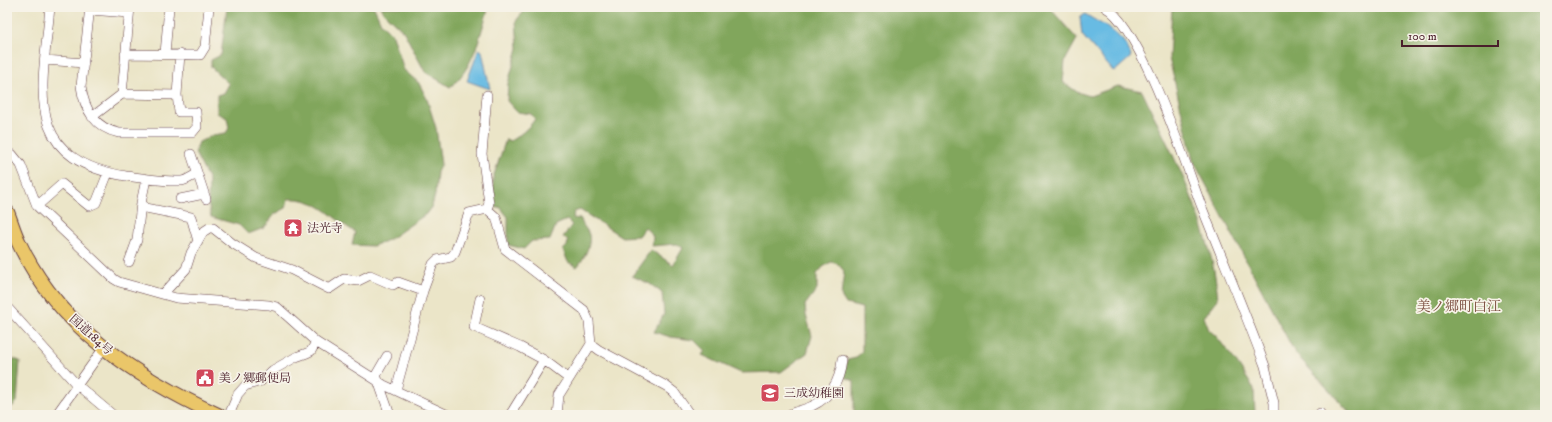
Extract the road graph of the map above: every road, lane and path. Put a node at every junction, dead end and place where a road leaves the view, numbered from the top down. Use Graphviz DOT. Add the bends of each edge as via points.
graph roads {
  1 [pos="50,7"];
  2 [pos="170,7"];
  3 [pos="209,7"];
  4 [pos="1105,7"];
  5 [pos="90,8"];
  6 [pos="129,10"];
  7 [pos="125,54"];
  8 [pos="165,54"];
  9 [pos="180,54"];
  10 [pos="45,60"];
  11 [pos="84,63"];
  12 [pos="122,94"];
  13 [pos="178,95"];
  14 [pos="487,95"];
  15 [pos="92,117"];
  16 [pos="7,151"];
  17 [pos="191,154"];
  18 [pos="108,173"];
  19 [pos="198,174"];
  20 [pos="146,179"];
  21 [pos="180,200"];
  22 [pos="141,203"];
  23 [pos="37,206"];
  24 [pos="487,209"];
  25 [pos="7,212"];
  26 [pos="198,240"];
  27 [pos="129,262"];
  28 [pos="423,291"];
  29 [pos="163,294"];
  30 [pos="480,299"];
  31 [pos="7,307"];
  32 [pos="316,342"];
  33 [pos="591,344"];
  34 [pos="104,349"];
  35 [pos="387,356"];
  36 [pos="544,360"];
  37 [pos="842,360"];
  38 [pos="377,378"];
  39 [pos="568,378"];
  40 [pos="76,384"];
  41 [pos="396,390"];
  42 [pos="56,415"];
  43 [pos="114,415"];
  44 [pos="218,415"];
  45 [pos="229,415"];
  46 [pos="390,415"];
  47 [pos="448,415"];
  48 [pos="510,415"];
  49 [pos="557,415"];
  50 [pos="690,415"];
  51 [pos="789,415"];
  52 [pos="1274,415"];
  1 -- 10 [label="street"];
  2 -- 8 [label="street"];
  3 -- 9 [label="street" via="204,47 200,54"];
  4 -- 52 [label="street" via="1117,16 1129,33 1168,117 1265,366 1274,402"];
  5 -- 6 [label="street"];
  5 -- 11 [label="street"];
  6 -- 7 [label="street"];
  7 -- 8 [label="street"];
  7 -- 12 [label="street"];
  8 -- 9 [label="street"];
  9 -- 13 [label="street"];
  10 -- 11 [label="street"];
  10 -- 18 [label="street" via="42,95 48,127 70,155 82,163"];
  11 -- 15 [label="street" via="82,96"];
  12 -- 13 [label="street"];
  12 -- 15 [label="street"];
  13 -- 15 [label="street" via="179,112 196,112 196,127 192,133 120,133 105,129"];
  14 -- 24 [label="street" via="482,154 489,204"];
  16 -- 23 [label="street" via="21,165"];
  17 -- 19 [label="street"];
  18 -- 20 [label="street"];
  18 -- 23 [label="street" via="96,203 89,206 62,184"];
  19 -- 20 [label="street" via="182,181"];
  19 -- 21 [label="street" via="205,196"];
  20 -- 22 [label="street"];
  22 -- 26 [label="street" via="146,208 191,217"];
  22 -- 27 [label="street" via="137,240"];
  23 -- 29 [label="street" via="114,279"];
  24 -- 28 [label="street" via="469,213 455,252 451,257 437,260 433,264"];
  24 -- 33 [label="street" via="496,217 505,249 584,310 589,321"];
  25 -- 34 [label="highway, 国道184号" via="19,243 35,271 60,306"];
  26 -- 28 [label="street" via="203,232 213,228 256,258 292,270 329,289 344,279 358,281 370,275 393,285 398,282"];
  26 -- 29 [label="street" via="186,269"];
  28 -- 41 [label="street"];
  29 -- 32 [label="street" via="176,298 277,307"];
  30 -- 36 [label="street" via="474,327"];
  31 -- 40 [label="street"];
  32 -- 38 [label="street"];
  32 -- 45 [label="street" via="307,353 273,370 261,381 245,386 238,394"];
  33 -- 39 [label="street"];
  33 -- 50 [label="street" via="666,386 674,392"];
  34 -- 40 [label="street"];
  34 -- 44 [label="highway, 国道184号" via="134,371"];
  35 -- 38 [label="street" via="376,375"];
  36 -- 39 [label="street"];
  36 -- 48 [label="street"];
  37 -- 51 [label="street" via="841,373 832,391 812,406"];
  38 -- 41 [label="street"];
  38 -- 46 [label="street"];
  39 -- 49 [label="street" via="559,395"];
  40 -- 42 [label="street"];
  40 -- 43 [label="street"];
  41 -- 47 [label="street"];
}
